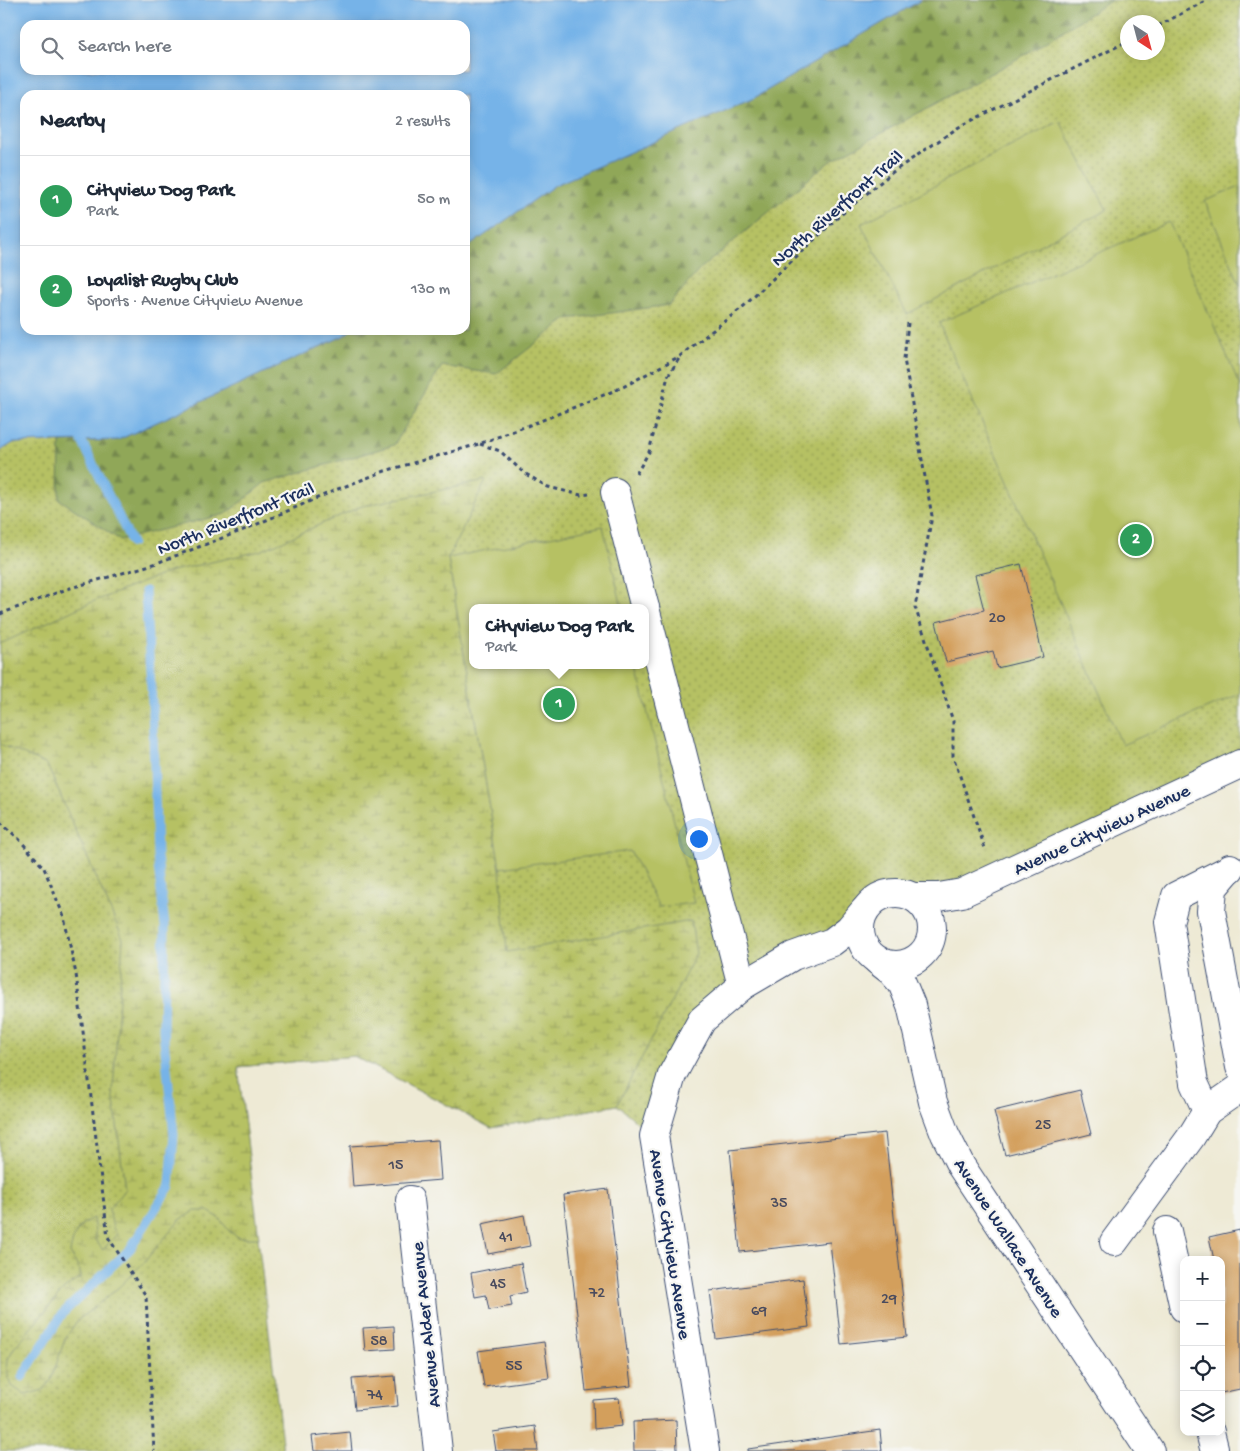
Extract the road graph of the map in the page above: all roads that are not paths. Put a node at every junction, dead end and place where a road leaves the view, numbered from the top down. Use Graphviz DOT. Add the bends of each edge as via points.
graph roads {
  1 [pos="616,492"];
  2 [pos="644,604"];
  3 [pos="649,624"];
  4 [pos="1240,764"];
  5 [pos="1235,865"];
  6 [pos="962,893"];
  7 [pos="913,897"];
  8 [pos="864,911"];
  9 [pos="832,942"];
  10 [pos="926,945"];
  11 [pos="874,957"];
  12 [pos="742,986"];
  13 [pos="911,1005"];
  14 [pos="1240,1067"];
  15 [pos="1240,1088"];
  16 [pos="1207,1111"];
  17 [pos="410,1200"];
  18 [pos="1167,1231"];
  19 [pos="1114,1242"];
  20 [pos="1182,1301"];
  21 [pos="438,1451"];
  22 [pos="705,1451"];
  23 [pos="1150,1451"];
  1 -- 2 [label="street"];
  3 -- 12 [label="street"];
  4 -- 6 [label="street, Avenue Cityview Avenue"];
  5 -- 14 [label="street" via="1213,888 1211,911"];
  5 -- 16 [label="street" via="1176,896 1169,922 1194,1084"];
  6 -- 7 [label="street, Avenue Cityview Avenue"];
  6 -- 10 [label="street, Avenue Cityview Avenue" via="943,913"];
  7 -- 8 [label="street" via="903,893 881,896"];
  7 -- 10 [label="street" via="922,904 932,924"];
  8 -- 9 [label="street, Avenue Cityview Avenue" via="850,929"];
  8 -- 11 [label="street" via="859,932 862,944"];
  9 -- 11 [label="street" via="851,945"];
  9 -- 12 [label="street, Avenue Cityview Avenue" via="792,956"];
  10 -- 11 [label="street" via="912,962 902,965 889,965"];
  10 -- 13 [label="street, Avenue Wallace Avenue" via="914,969"];
  11 -- 13 [label="street, Avenue Wallace Avenue" via="902,983"];
  12 -- 22 [label="street, Avenue Cityview Avenue" via="702,1020 672,1075 654,1136"];
  13 -- 23 [label="street, Avenue Wallace Avenue" via="933,1102 949,1142"];
  15 -- 16 [label="street"];
  16 -- 19 [label="street" via="1192,1137"];
  17 -- 21 [label="street, Avenue Alder Avenue"];
  18 -- 20 [label="street"];
}
